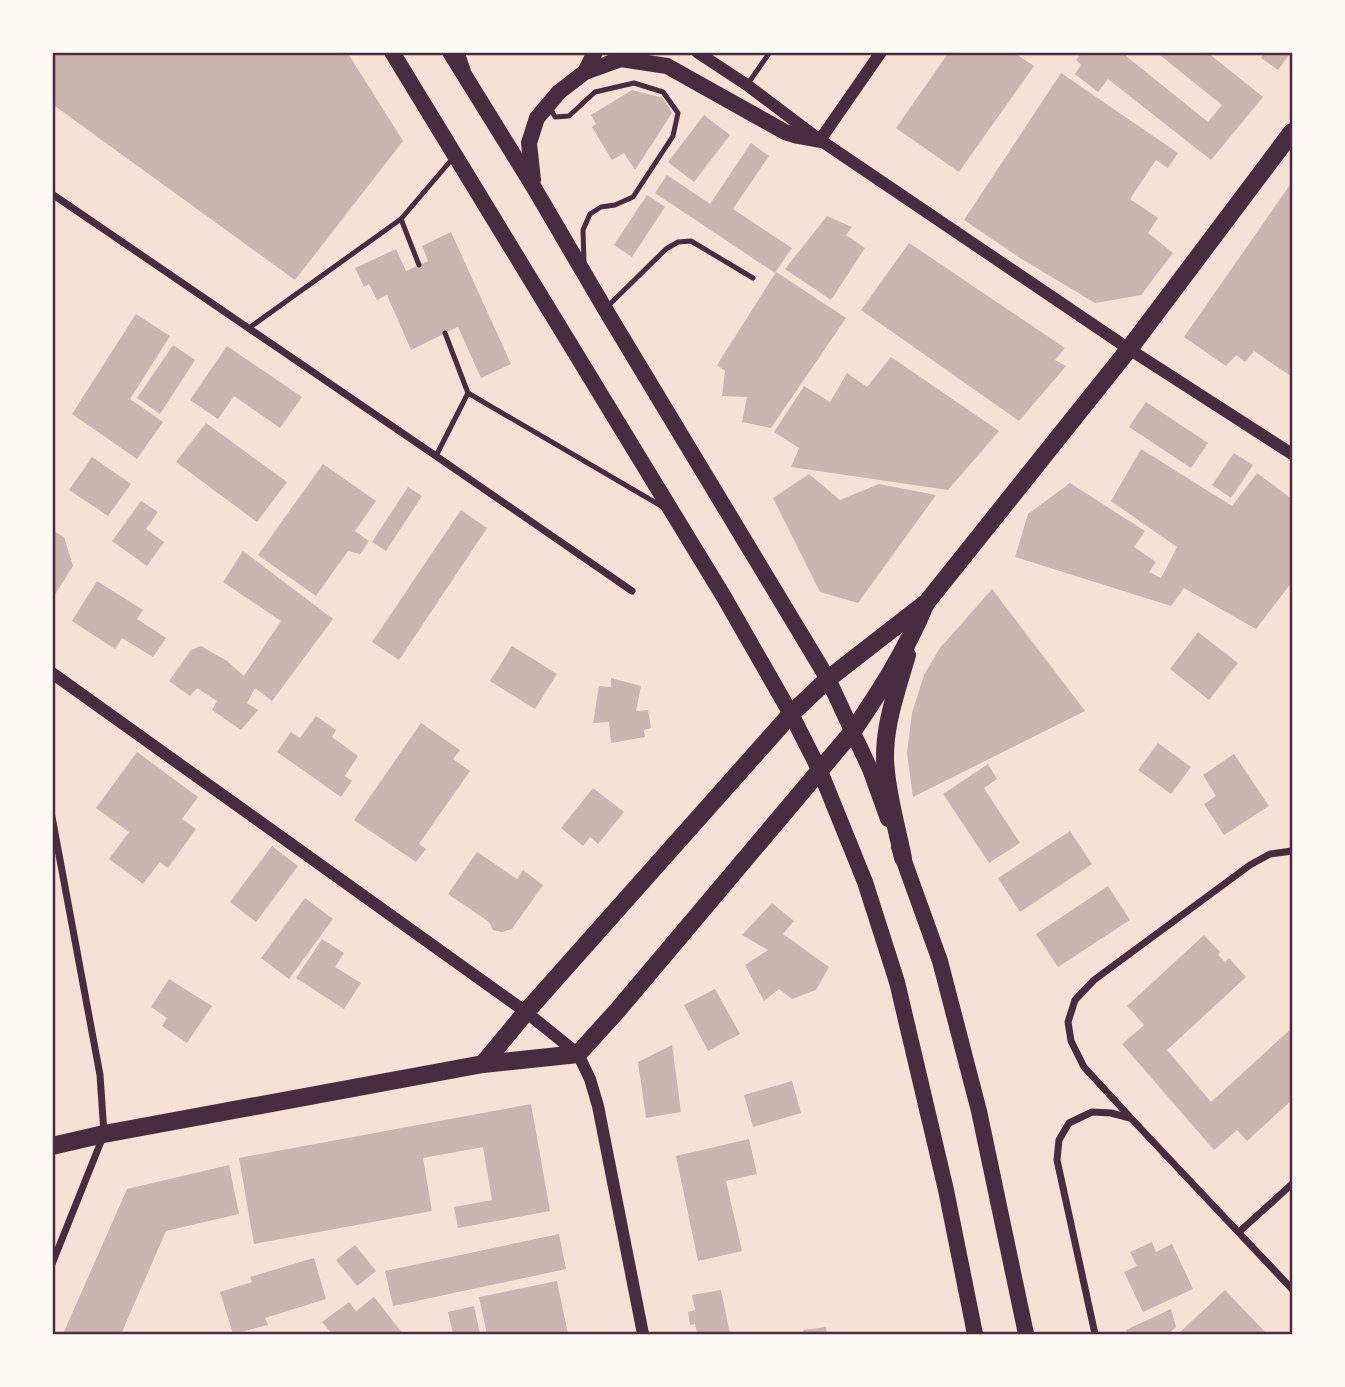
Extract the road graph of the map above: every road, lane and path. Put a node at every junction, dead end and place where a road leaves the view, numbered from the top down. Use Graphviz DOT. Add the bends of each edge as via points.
graph roads {
  1 [pos="392,52"];
  2 [pos="450,52"];
  3 [pos="462,52"];
  4 [pos="595,52"];
  5 [pos="697,52"];
  6 [pos="769,52"];
  7 [pos="881,52"];
  8 [pos="585,72"];
  9 [pos="747,85"];
  10 [pos="479,97"];
  11 [pos="548,104"];
  12 [pos="1293,132"];
  13 [pos="820,140"];
  14 [pos="455,155"];
  15 [pos="533,186"];
  16 [pos="52,194"];
  17 [pos="401,219"];
  18 [pos="419,265"];
  19 [pos="586,275"];
  20 [pos="753,278"];
  21 [pos="605,309"];
  22 [pos="249,328"];
  23 [pos="445,333"];
  24 [pos="1129,349"];
  25 [pos="468,393"];
  26 [pos="1293,454"];
  27 [pos="436,456"];
  28 [pos="671,512"];
  29 [pos="632,592"];
  30 [pos="927,601"];
  31 [pos="915,629"];
  32 [pos="52,673"];
  33 [pos="828,679"];
  34 [pos="791,714"];
  35 [pos="853,731"];
  36 [pos="820,771"];
  37 [pos="52,817"];
  38 [pos="1293,851"];
  39 [pos="903,858"];
  40 [pos="526,1013"];
  41 [pos="578,1054"];
  42 [pos="483,1064"];
  43 [pos="1131,1118"];
  44 [pos="104,1134"];
  45 [pos="52,1146"];
  46 [pos="1293,1184"];
  47 [pos="1238,1232"];
  48 [pos="52,1264"];
  49 [pos="1293,1289"];
  50 [pos="643,1335"];
  51 [pos="975,1335"];
  52 [pos="1026,1335"];
  53 [pos="1095,1335"];
  1 -- 14 [label="main road"];
  2 -- 10 [label="main road"];
  3 -- 10 [label="lane"];
  4 -- 8 [label="main road"];
  5 -- 9 [label="street"];
  6 -- 9 [label="lane"];
  7 -- 13 [label="street"];
  8 -- 11 [label="main road"];
  8 -- 13 [label="main road" via="621,60 667,66 785,132"];
  9 -- 13 [label="street"];
  10 -- 15 [label="main road"];
  11 -- 15 [label="main road" via="537,118 530,143"];
  11 -- 19 [label="lane" via="555,117 569,116 595,92 634,83 663,92 678,113 673,136 633,197 590,214 583,230"];
  12 -- 24 [label="highway"];
  13 -- 24 [label="street"];
  14 -- 17 [label="lane"];
  14 -- 28 [label="main road"];
  15 -- 19 [label="main road"];
  16 -- 22 [label="street"];
  17 -- 18 [label="lane"];
  17 -- 22 [label="lane"];
  19 -- 21 [label="main road"];
  20 -- 21 [label="lane" via="691,241 678,242"];
  21 -- 33 [label="main road"];
  22 -- 27 [label="street"];
  23 -- 25 [label="lane"];
  24 -- 26 [label="street"];
  24 -- 30 [label="highway"];
  25 -- 27 [label="lane"];
  25 -- 28 [label="lane"];
  27 -- 29 [label="street"];
  28 -- 34 [label="main road"];
  30 -- 31 [label="highway"];
  30 -- 33 [label="highway"];
  31 -- 35 [label="highway"];
  31 -- 39 [label="highway" via="887,735 886,771"];
  32 -- 40 [label="street"];
  33 -- 34 [label="highway"];
  33 -- 35 [label="main road"];
  34 -- 36 [label="main road"];
  34 -- 40 [label="highway"];
  35 -- 36 [label="highway"];
  35 -- 39 [label="main road"];
  36 -- 41 [label="highway"];
  36 -- 51 [label="main road" via="865,882 897,982"];
  37 -- 44 [label="street" via="100,1075"];
  38 -- 43 [label="street" via="1270,854 1250,865 1094,980 1075,1000 1068,1022 1071,1041 1084,1067"];
  39 -- 52 [label="main road" via="940,961 979,1111"];
  40 -- 41 [label="street"];
  40 -- 42 [label="highway"];
  41 -- 42 [label="highway"];
  41 -- 50 [label="street" via="598,1106"];
  42 -- 44 [label="highway"];
  43 -- 47 [label="street"];
  43 -- 53 [label="street" via="1092,1112 1069,1123 1059,1140 1057,1160"];
  44 -- 45 [label="highway"];
  44 -- 48 [label="street"];
  46 -- 47 [label="street"];
  47 -- 49 [label="street"];
}
